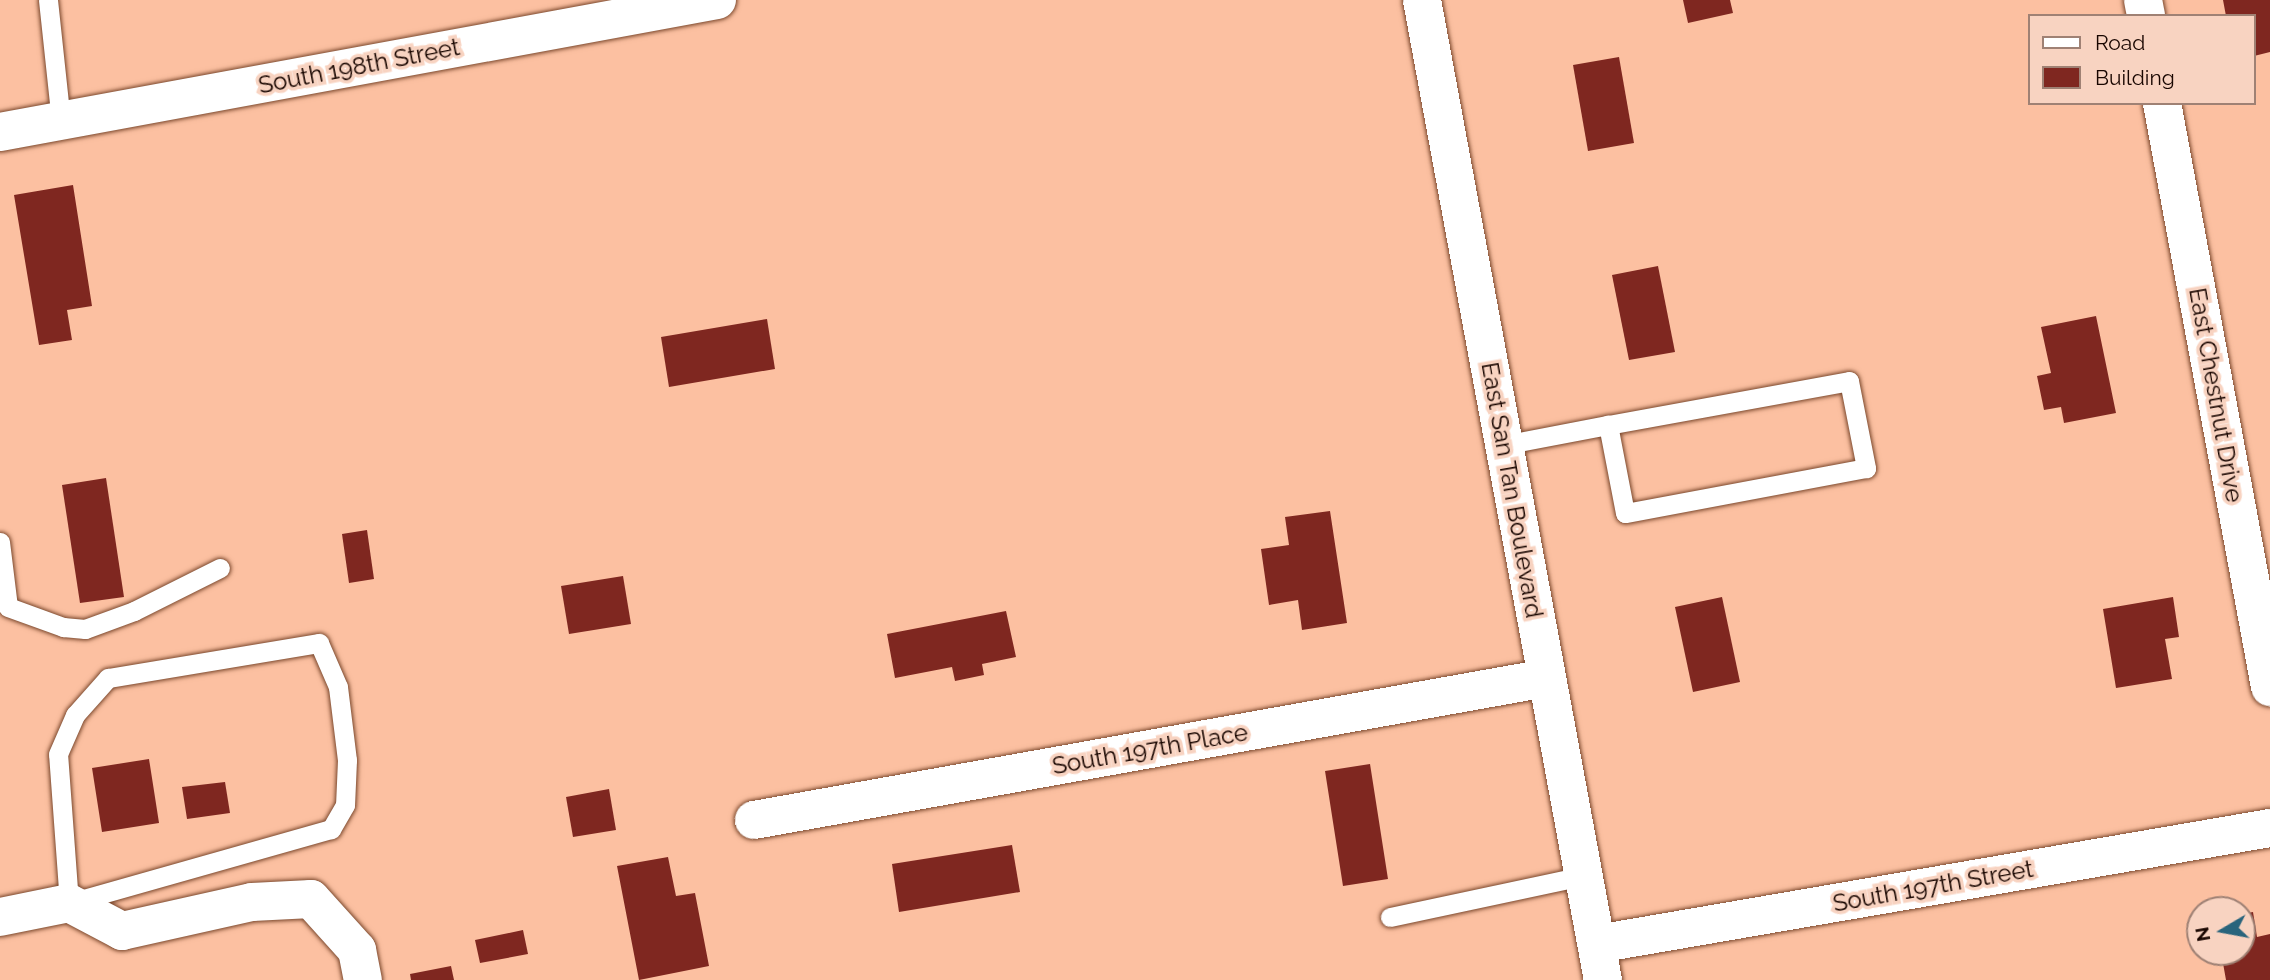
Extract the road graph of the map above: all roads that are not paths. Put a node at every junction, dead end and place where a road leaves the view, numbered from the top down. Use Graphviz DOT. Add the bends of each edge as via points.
graph roads {
  1 [pos="48,0"];
  2 [pos="717,0"];
  3 [pos="1422,0"];
  4 [pos="594,11"];
  5 [pos="2162,105"];
  6 [pos="61,121"];
  7 [pos="0,132"];
  8 [pos="1608,425"];
  9 [pos="1503,445"];
  10 [pos="0,542"];
  11 [pos="220,568"];
  12 [pos="1546,678"];
  13 [pos="2270,687"];
  14 [pos="754,820"];
  15 [pos="2270,828"];
  16 [pos="1583,876"];
  17 [pos="69,903"];
  18 [pos="0,917"];
  19 [pos="1390,917"];
  20 [pos="1600,962"];
  21 [pos="362,980"];
  1 -- 6 [label="lane"];
  2 -- 4 [label="street, South 198th Street"];
  3 -- 9 [label="street, East San Tan Boulevard"];
  4 -- 6 [label="street, South 198th Street"];
  5 -- 13 [label="street, East Chestnut Drive"];
  6 -- 7 [label="street, South 198th Street"];
  8 -- 8 [label="lane" via="1849,381 1866,468 1625,513"];
  8 -- 9 [label="lane"];
  9 -- 12 [label="street, East San Tan Boulevard"];
  10 -- 11 [label="lane" via="8,607 63,627 85,629 134,611"];
  12 -- 14 [label="street, South 197th Place"];
  12 -- 16 [label="street, East San Tan Boulevard"];
  15 -- 20 [label="street, South 197th Street"];
  16 -- 19 [label="lane"];
  16 -- 20 [label="street, East San Tan Boulevard"];
  17 -- 17 [label="lane" via="58,754 75,715 108,678 318,643 338,687 347,760 345,805 331,830"];
  17 -- 18 [label="street"];
  17 -- 21 [label="street" via="122,931 252,902 311,899 357,950"];
}
